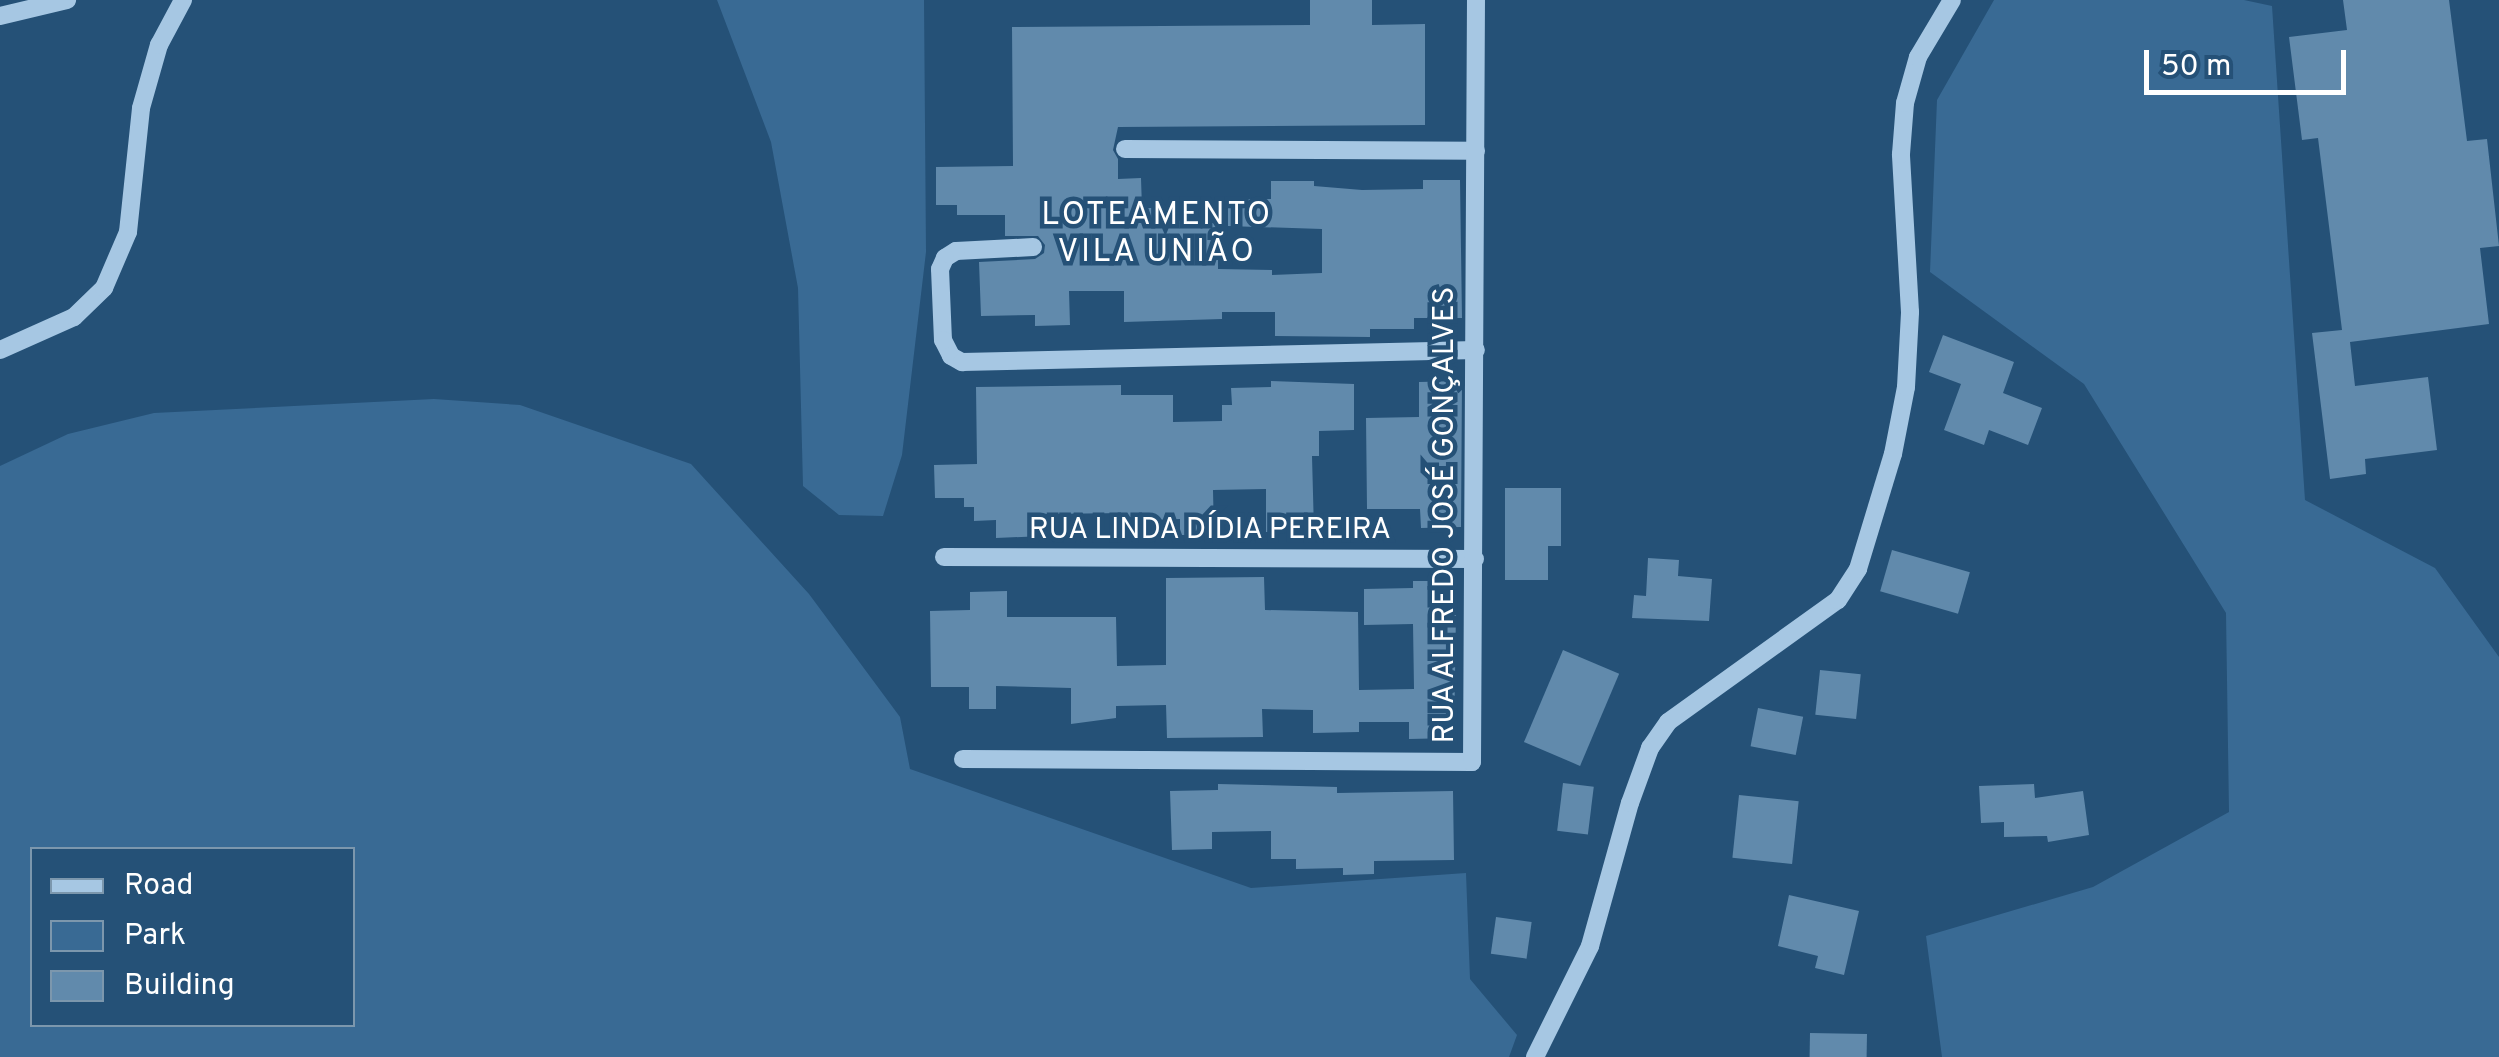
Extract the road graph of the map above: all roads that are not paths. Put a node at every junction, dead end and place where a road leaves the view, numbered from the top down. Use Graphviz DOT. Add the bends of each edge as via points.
graph roads {
  1 [pos="67,0"];
  2 [pos="183,0"];
  3 [pos="1476,0"];
  4 [pos="1952,0"];
  5 [pos="0,16"];
  6 [pos="1126,148"];
  7 [pos="1476,150"];
  8 [pos="1033,247"];
  9 [pos="0,350"];
  10 [pos="1476,350"];
  11 [pos="944,557"];
  12 [pos="1475,560"];
  13 [pos="963,759"];
  14 [pos="1535,1057"];
  1 -- 5 [label="street"];
  2 -- 9 [label="street" via="159,45 140,108 128,232 104,288 74,316"];
  3 -- 7 [label="street, RUA ALFREDO JOSÉ GONÇALVES"];
  4 -- 14 [label="street" via="1918,57 1905,103 1906,387 1858,569 1828,608 1659,735 1630,803 1590,946"];
  6 -- 7 [label="street"];
  7 -- 10 [label="street, RUA ALFREDO JOSÉ GONÇALVES"];
  8 -- 10 [label="street" via="956,250 945,258 943,340 951,356 962,362"];
  10 -- 12 [label="street, RUA ALFREDO JOSÉ GONÇALVES"];
  11 -- 12 [label="street, RUA LINDA DÍDIA PEREIRA"];
  12 -- 13 [label="street, RUA ALFREDO JOSÉ GONÇALVES" via="1472,762"];
}
